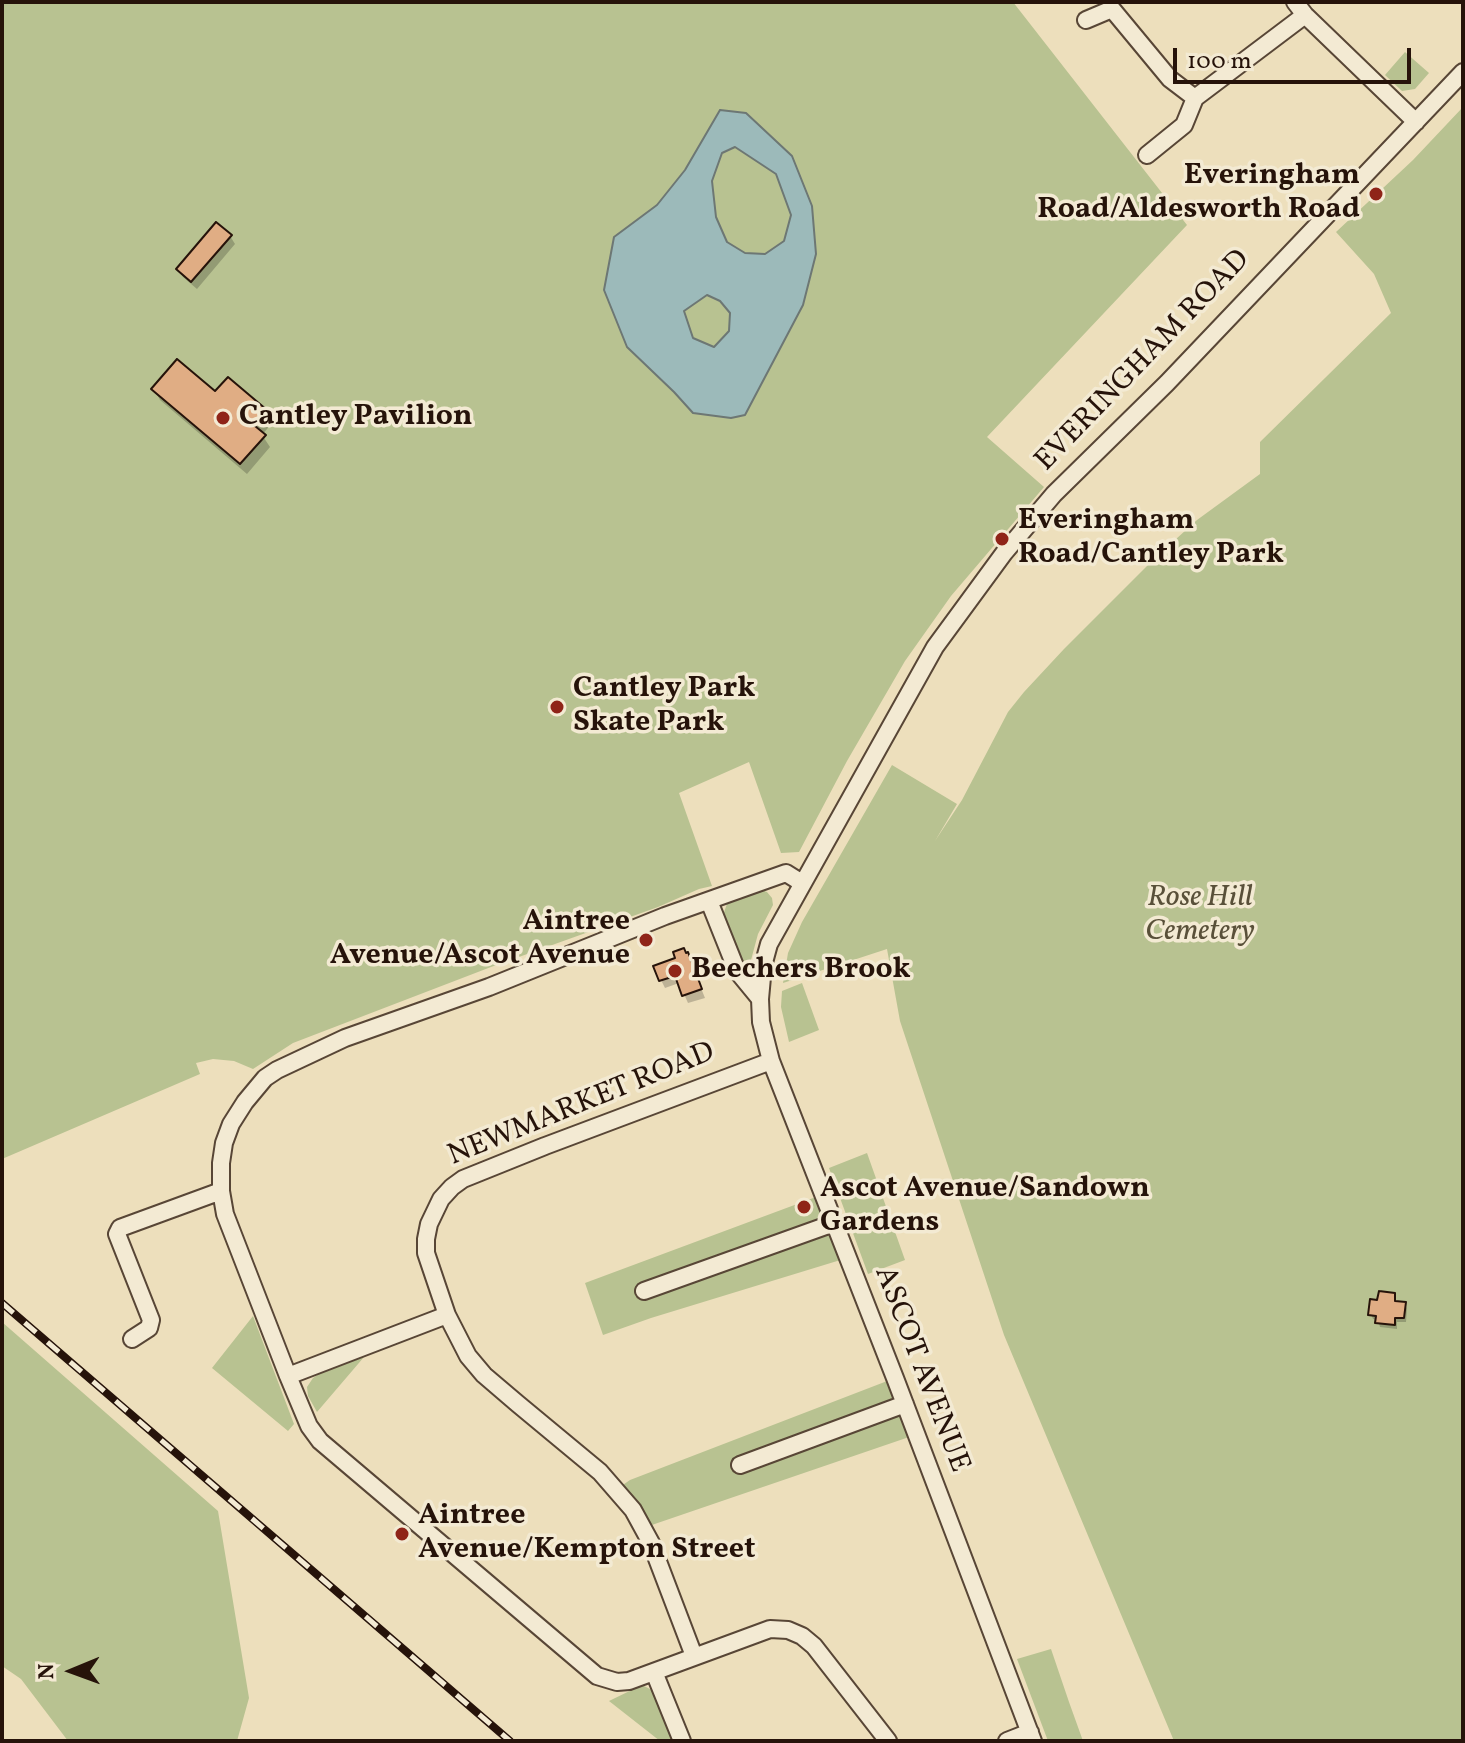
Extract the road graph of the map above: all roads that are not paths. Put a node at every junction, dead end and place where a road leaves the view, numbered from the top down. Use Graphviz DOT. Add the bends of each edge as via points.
graph roads {
  1 [pos="1300,9"];
  2 [pos="1086,20"];
  3 [pos="1463,72"];
  4 [pos="1195,98"];
  5 [pos="1416,122"];
  6 [pos="1147,155"];
  7 [pos="802,883"];
  8 [pos="709,901"];
  9 [pos="760,999"];
  10 [pos="771,1061"];
  11 [pos="221,1191"];
  12 [pos="834,1223"];
  13 [pos="644,1291"];
  14 [pos="447,1315"];
  15 [pos="132,1339"];
  16 [pos="288,1376"];
  17 [pos="905,1404"];
  18 [pos="740,1465"];
  19 [pos="694,1656"];
  20 [pos="654,1672"];
  21 [pos="1032,1737"];
  22 [pos="682,1741"];
  23 [pos="888,1741"];
  24 [pos="1007,1741"];
  1 -- 4 [label="street"];
  1 -- 5 [label="street"];
  2 -- 4 [label="street" via="1112,9 1170,79"];
  3 -- 5 [label="street, EVERINGHAM ROAD"];
  4 -- 6 [label="street" via="1184,125"];
  5 -- 7 [label="street, EVERINGHAM ROAD" via="1054,494 1004,553 935,647"];
  7 -- 8 [label="street" via="786,873"];
  7 -- 9 [label="street, ASCOT AVENUE" via="769,944"];
  8 -- 9 [label="street" via="737,971"];
  8 -- 11 [label="street" via="345,1038 277,1070 231,1124 221,1163"];
  9 -- 10 [label="street, ASCOT AVENUE"];
  10 -- 12 [label="street, ASCOT AVENUE"];
  10 -- 14 [label="street, NEWMARKET ROAD" via="452,1187 441,1199 426,1239"];
  11 -- 15 [label="street" via="120,1228 117,1234 151,1320 149,1328"];
  11 -- 16 [label="street" via="225,1214"];
  12 -- 13 [label="street"];
  12 -- 17 [label="street, ASCOT AVENUE"];
  14 -- 16 [label="street"];
  14 -- 19 [label="street, NEWMARKET ROAD" via="484,1375 600,1472 633,1510"];
  16 -- 20 [label="street" via="320,1441 597,1676 617,1682"];
  17 -- 18 [label="street"];
  17 -- 21 [label="street, ASCOT AVENUE"];
  19 -- 20 [label="street"];
  19 -- 23 [label="street" via="770,1629 802,1636"];
  20 -- 22 [label="street"];
  21 -- 24 [label="street"];
}
